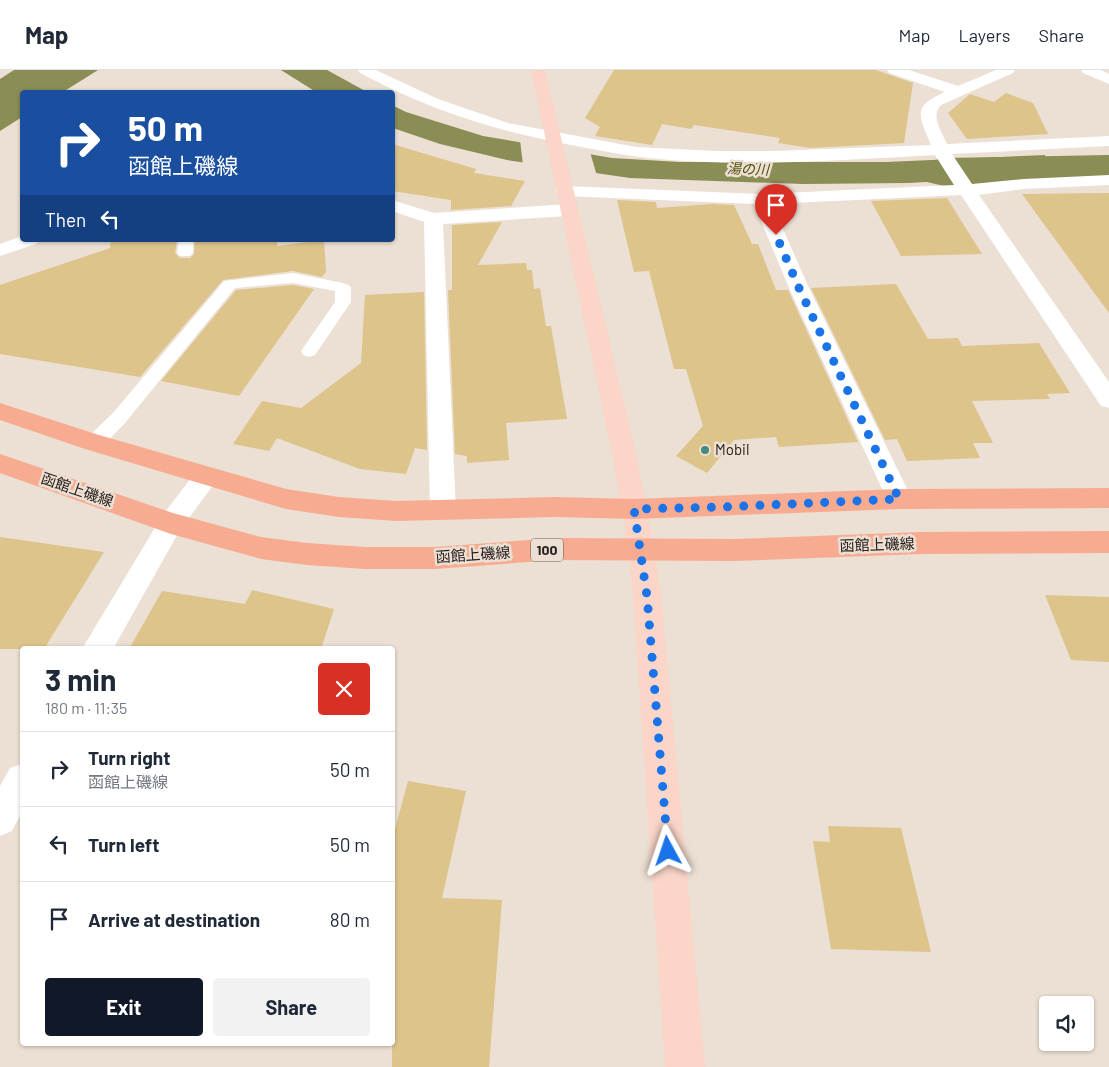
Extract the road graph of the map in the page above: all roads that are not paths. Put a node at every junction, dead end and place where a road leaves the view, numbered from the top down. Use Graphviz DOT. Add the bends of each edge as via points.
graph roads {
  1 [pos="365,70"];
  2 [pos="538,70"];
  3 [pos="894,70"];
  4 [pos="1008,70"];
  5 [pos="1088,70"];
  6 [pos="1109,79"];
  7 [pos="958,91"];
  8 [pos="554,140"];
  9 [pos="1109,141"];
  10 [pos="943,154"];
  11 [pos="1109,180"];
  12 [pos="965,187"];
  13 [pos="565,193"];
  14 [pos="761,199"];
  15 [pos="395,206"];
  16 [pos="433,219"];
  17 [pos="22,242"];
  18 [pos="0,250"];
  19 [pos="309,351"];
  20 [pos="1109,400"];
  21 [pos="0,411"];
  22 [pos="94,443"];
  23 [pos="0,463"];
  24 [pos="206,476"];
  25 [pos="1109,498"];
  26 [pos="899,499"];
  27 [pos="634,509"];
  28 [pos="443,510"];
  29 [pos="171,523"];
  30 [pos="1109,542"];
  31 [pos="641,548"];
  32 [pos="99,646"];
  33 [pos="20,784"];
  34 [pos="0,819"];
  35 [pos="685,1067"];
  1 -- 8 [label="street" via="399,89 443,107"];
  2 -- 8 [label="street"];
  3 -- 7 [label="street"];
  4 -- 7 [label="street"];
  5 -- 6 [label="street"];
  7 -- 10 [label="street" via="928,109 927,116"];
  8 -- 10 [label="street" via="659,154"];
  8 -- 13 [label="street"];
  9 -- 10 [label="street"];
  10 -- 12 [label="street"];
  11 -- 12 [label="street"];
  12 -- 14 [label="street"];
  12 -- 20 [label="street"];
  13 -- 14 [label="street"];
  13 -- 16 [label="street"];
  13 -- 27 [label="street"];
  14 -- 26 [label="street" via="799,288"];
  15 -- 16 [label="street"];
  16 -- 28 [label="street"];
  17 -- 18 [label="street"];
  19 -- 22 [label="lane" via="343,302 343,288 293,278 230,284 119,418"];
  21 -- 22 [label="main road"];
  22 -- 24 [label="main road"];
  23 -- 29 [label="main road, 函館上磯線 / 100"];
  24 -- 28 [label="main road" via="286,498 339,507"];
  24 -- 29 [label="street"];
  25 -- 26 [label="main road"];
  26 -- 27 [label="main road"];
  27 -- 28 [label="main road"];
  27 -- 31 [label="street"];
  29 -- 31 [label="main road, 函館上磯線 / 100" via="261,548 365,558 435,558 555,549"];
  29 -- 32 [label="street"];
  30 -- 31 [label="main road, 函館上磯線 / 100" via="921,543 734,550"];
  31 -- 35 [label="street"];
  33 -- 34 [label="street"];
}
